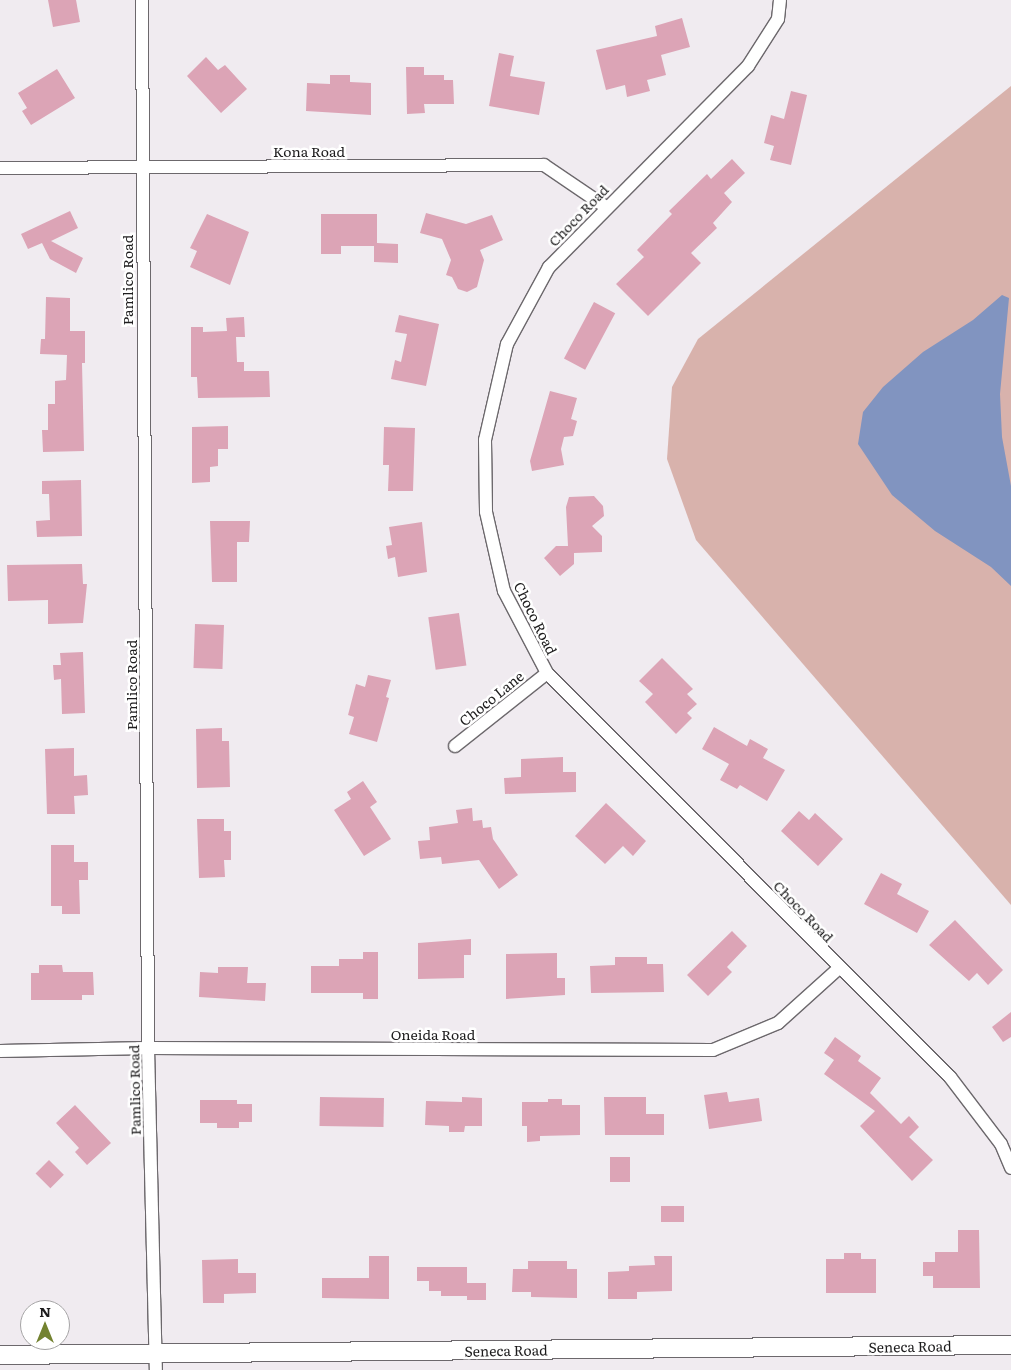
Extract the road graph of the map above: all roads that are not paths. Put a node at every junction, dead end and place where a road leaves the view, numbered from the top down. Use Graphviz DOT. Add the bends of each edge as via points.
graph roads {
  1 [pos="142,0"];
  2 [pos="780,0"];
  3 [pos="141,166"];
  4 [pos="0,168"];
  5 [pos="606,207"];
  6 [pos="546,673"];
  7 [pos="455,746"];
  8 [pos="839,968"];
  9 [pos="148,1048"];
  10 [pos="0,1051"];
  11 [pos="1011,1168"];
  12 [pos="1011,1345"];
  13 [pos="0,1355"];
  14 [pos="155,1362"];
  1 -- 3 [label="street, Pamlico Road"];
  2 -- 5 [label="street, Choco Road" via="778,19 748,66"];
  3 -- 4 [label="street, Kona Road"];
  3 -- 5 [label="street, Kona Road" via="544,165"];
  3 -- 9 [label="street, Pamlico Road"];
  5 -- 6 [label="street, Choco Road" via="549,267 506,344 485,440 486,512 504,591"];
  6 -- 7 [label="street, Choco Lane"];
  6 -- 8 [label="street, Choco Road"];
  8 -- 9 [label="street, Oneida Road" via="778,1023 713,1050"];
  8 -- 11 [label="street, Choco Road" via="950,1077 1000,1144"];
  9 -- 10 [label="street, Oneida Road"];
  9 -- 14 [label="street, Pamlico Road"];
  12 -- 14 [label="street, Seneca Road"];
  13 -- 14 [label="street, Seneca Road"];
}
